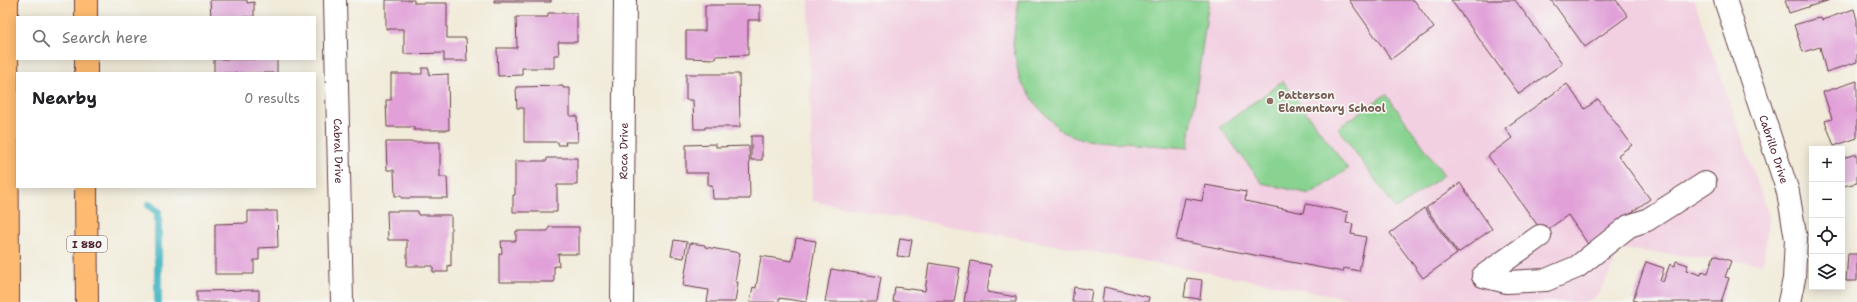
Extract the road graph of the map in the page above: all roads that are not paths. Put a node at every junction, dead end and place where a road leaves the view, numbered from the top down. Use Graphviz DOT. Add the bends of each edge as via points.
graph roads {
  1 [pos="6,0"];
  2 [pos="86,0"];
  3 [pos="335,0"];
  4 [pos="625,0"];
  5 [pos="1725,0"];
  6 [pos="86,16"];
  7 [pos="86,60"];
  8 [pos="86,72"];
  9 [pos="1705,183"];
  10 [pos="86,188"];
  11 [pos="1540,236"];
  12 [pos="8,302"];
  13 [pos="87,302"];
  14 [pos="342,302"];
  15 [pos="622,302"];
  16 [pos="1789,302"];
  1 -- 12 [label="highway"];
  2 -- 6 [label="highway"];
  3 -- 14 [label="street, Cabral Drive"];
  4 -- 15 [label="street, Roca Drive"];
  5 -- 16 [label="street, Cabrillo Drive" via="1788,192 1796,239 1794,279"];
  7 -- 8 [label="highway"];
  9 -- 11 [label="street" via="1647,220 1629,226 1577,267 1546,280 1507,282 1483,276"];
  10 -- 13 [label="highway, I 880"];
}
